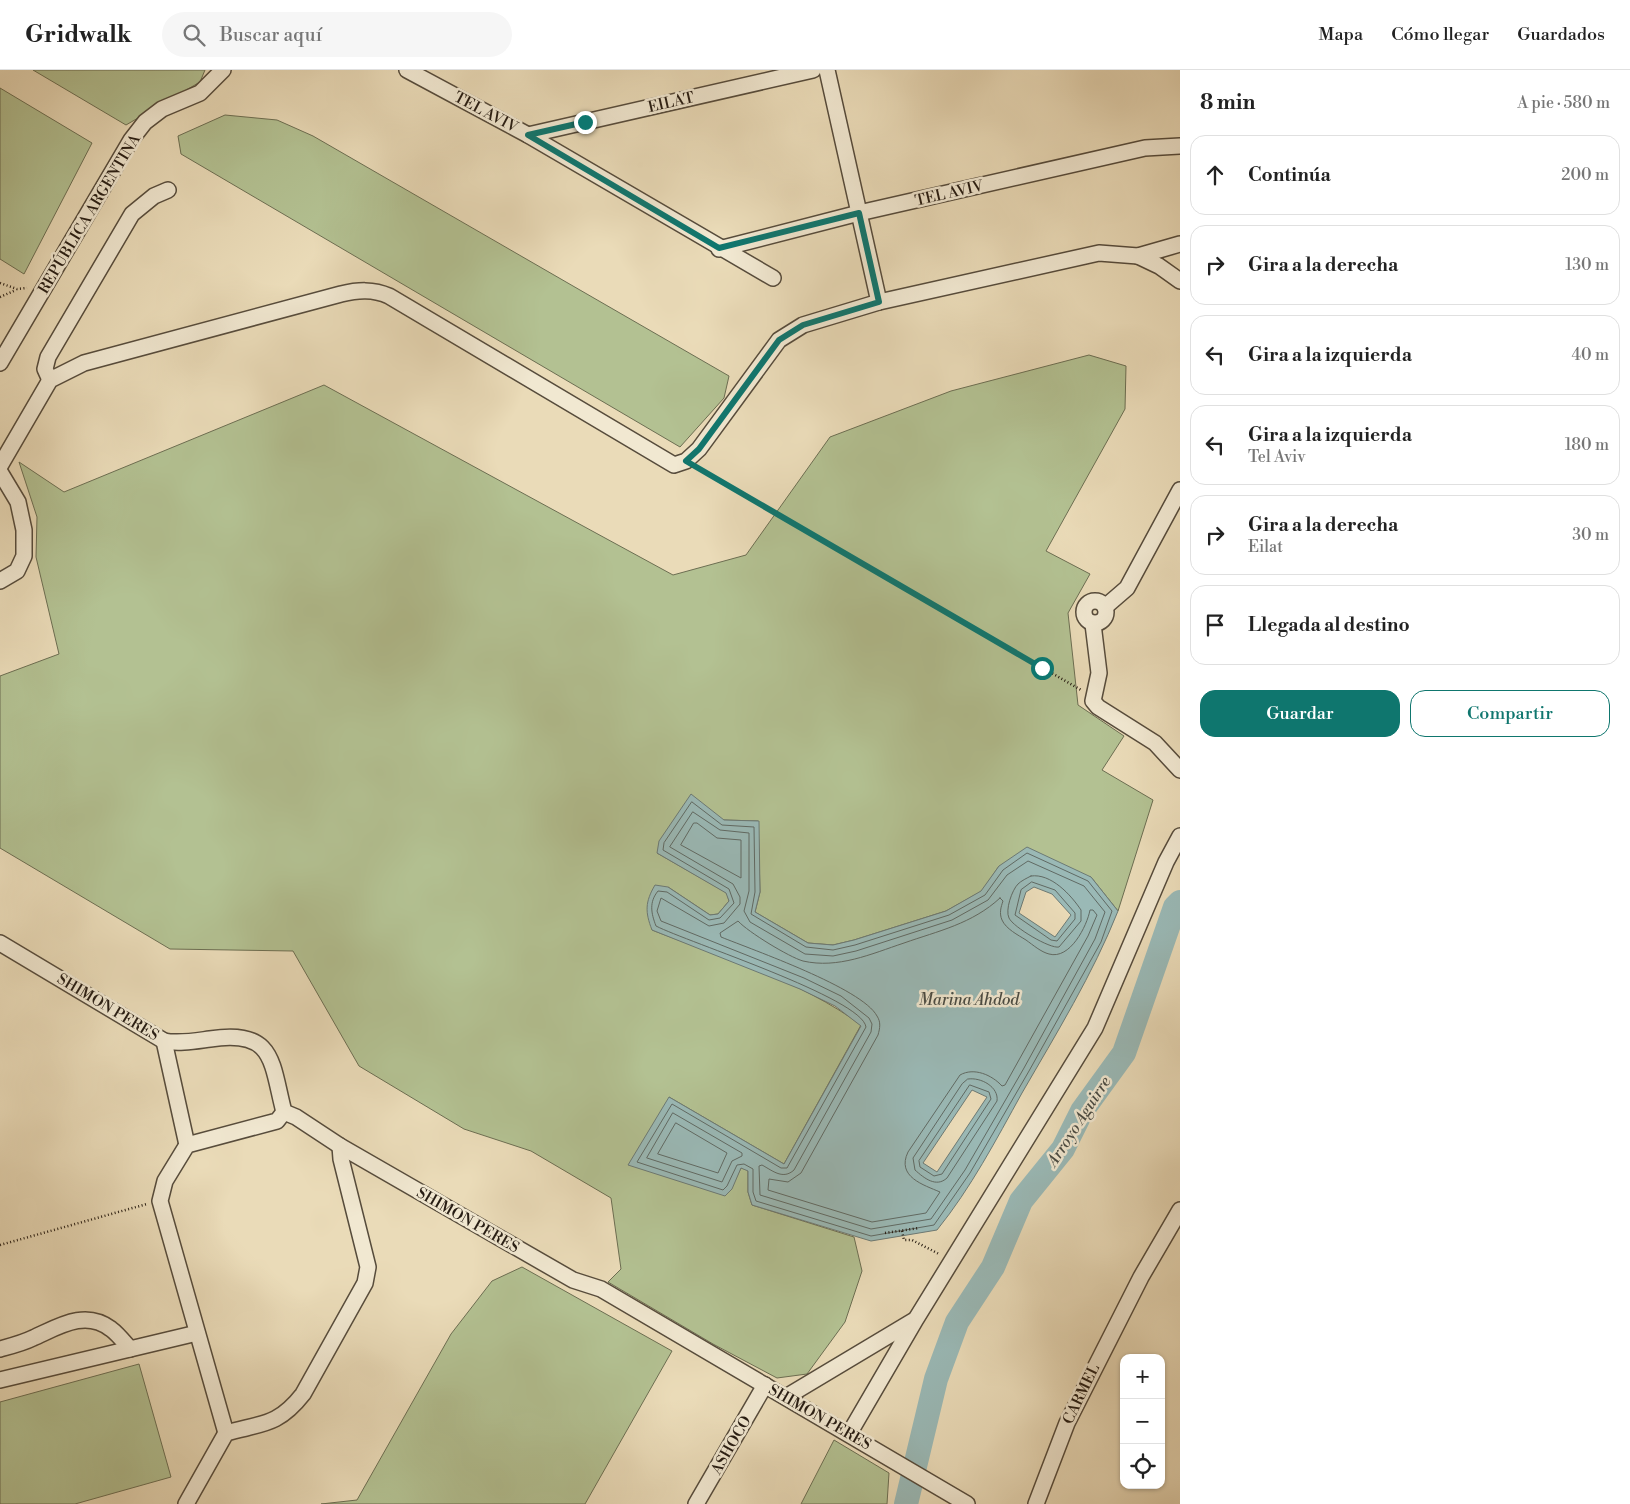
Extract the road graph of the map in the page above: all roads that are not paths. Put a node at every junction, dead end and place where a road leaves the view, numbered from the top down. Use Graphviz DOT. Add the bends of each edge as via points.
graph roads {
  1 [pos="222,70"];
  2 [pos="407,70"];
  3 [pos="813,70"];
  4 [pos="827,70"];
  5 [pos="528,135"];
  6 [pos="1180,146"];
  7 [pos="168,190"];
  8 [pos="859,213"];
  9 [pos="1180,244"];
  10 [pos="719,248"];
  11 [pos="1138,256"];
  12 [pos="773,278"];
  13 [pos="1180,280"];
  14 [pos="879,302"];
  15 [pos="0,363"];
  16 [pos="50,380"];
  17 [pos="0,466"];
  18 [pos="0,472"];
  19 [pos="1180,490"];
  20 [pos="0,581"];
  21 [pos="1180,770"];
  22 [pos="1180,836"];
  23 [pos="0,943"];
  24 [pos="164,1041"];
  25 [pos="284,1112"];
  26 [pos="187,1145"];
  27 [pos="340,1146"];
  28 [pos="1180,1210"];
  29 [pos="916,1319"];
  30 [pos="197,1333"];
  31 [pos="0,1349"];
  32 [pos="130,1349"];
  33 [pos="0,1380"];
  34 [pos="765,1385"];
  35 [pos="786,1397"];
  36 [pos="226,1432"];
  37 [pos="849,1434"];
  38 [pos="186,1504"];
  39 [pos="696,1504"];
  40 [pos="967,1504"];
  41 [pos="1036,1504"];
  1 -- 15 [label="street, REPÚBLICA ARGENTINA" via="200,93 162,109 145,122 131,140"];
  2 -- 5 [label="street, TEL AVIV"];
  3 -- 5 [label="street, EILAT"];
  4 -- 8 [label="street"];
  5 -- 10 [label="street, TEL AVIV"];
  6 -- 8 [label="street, TEL AVIV" via="1145,148"];
  7 -- 16 [label="street" via="154,196 132,214 48,357 46,369"];
  8 -- 10 [label="street, TEL AVIV"];
  8 -- 14 [label="street"];
  9 -- 11 [label="street"];
  10 -- 12 [label="street, TEL AVIV"];
  11 -- 13 [label="street"];
  11 -- 14 [label="street" via="1099,253"];
  14 -- 16 [label="street" via="803,325 779,340 699,449 686,461 674,466 378,291 341,294 84,362"];
  16 -- 17 [label="street"];
  18 -- 20 [label="street" via="18,502 24,530 24,556 17,571"];
  19 -- 21 [label="street" via="1127,588 1105,606 1105,617 1093,624 1099,674 1093,701 1155,743"];
  22 -- 29 [label="street" via="1095,1028"];
  23 -- 24 [label="street, SHIMON PERES"];
  24 -- 25 [label="street, SHIMON PERES" via="193,1042 231,1036 250,1038 260,1044 271,1063"];
  24 -- 26 [label="street"];
  25 -- 26 [label="street" via="277,1121"];
  25 -- 27 [label="street, SHIMON PERES"];
  26 -- 30 [label="street" via="165,1181 160,1201"];
  27 -- 34 [label="street, SHIMON PERES" via="573,1280 601,1290"];
  27 -- 36 [label="street" via="368,1267 365,1283 291,1410 274,1422"];
  28 -- 41 [label="street, CARMEL" via="1141,1277 1067,1423"];
  29 -- 35 [label="street"];
  29 -- 37 [label="street"];
  30 -- 32 [label="street"];
  30 -- 36 [label="street"];
  31 -- 32 [label="street" via="32,1339 54,1326 81,1319 97,1321 112,1329"];
  32 -- 33 [label="street"];
  34 -- 35 [label="street, SHIMON PERES"];
  34 -- 39 [label="street, ASHOCO"];
  35 -- 37 [label="street, SHIMON PERES"];
  36 -- 38 [label="street"];
  37 -- 40 [label="street, SHIMON PERES"];
}
